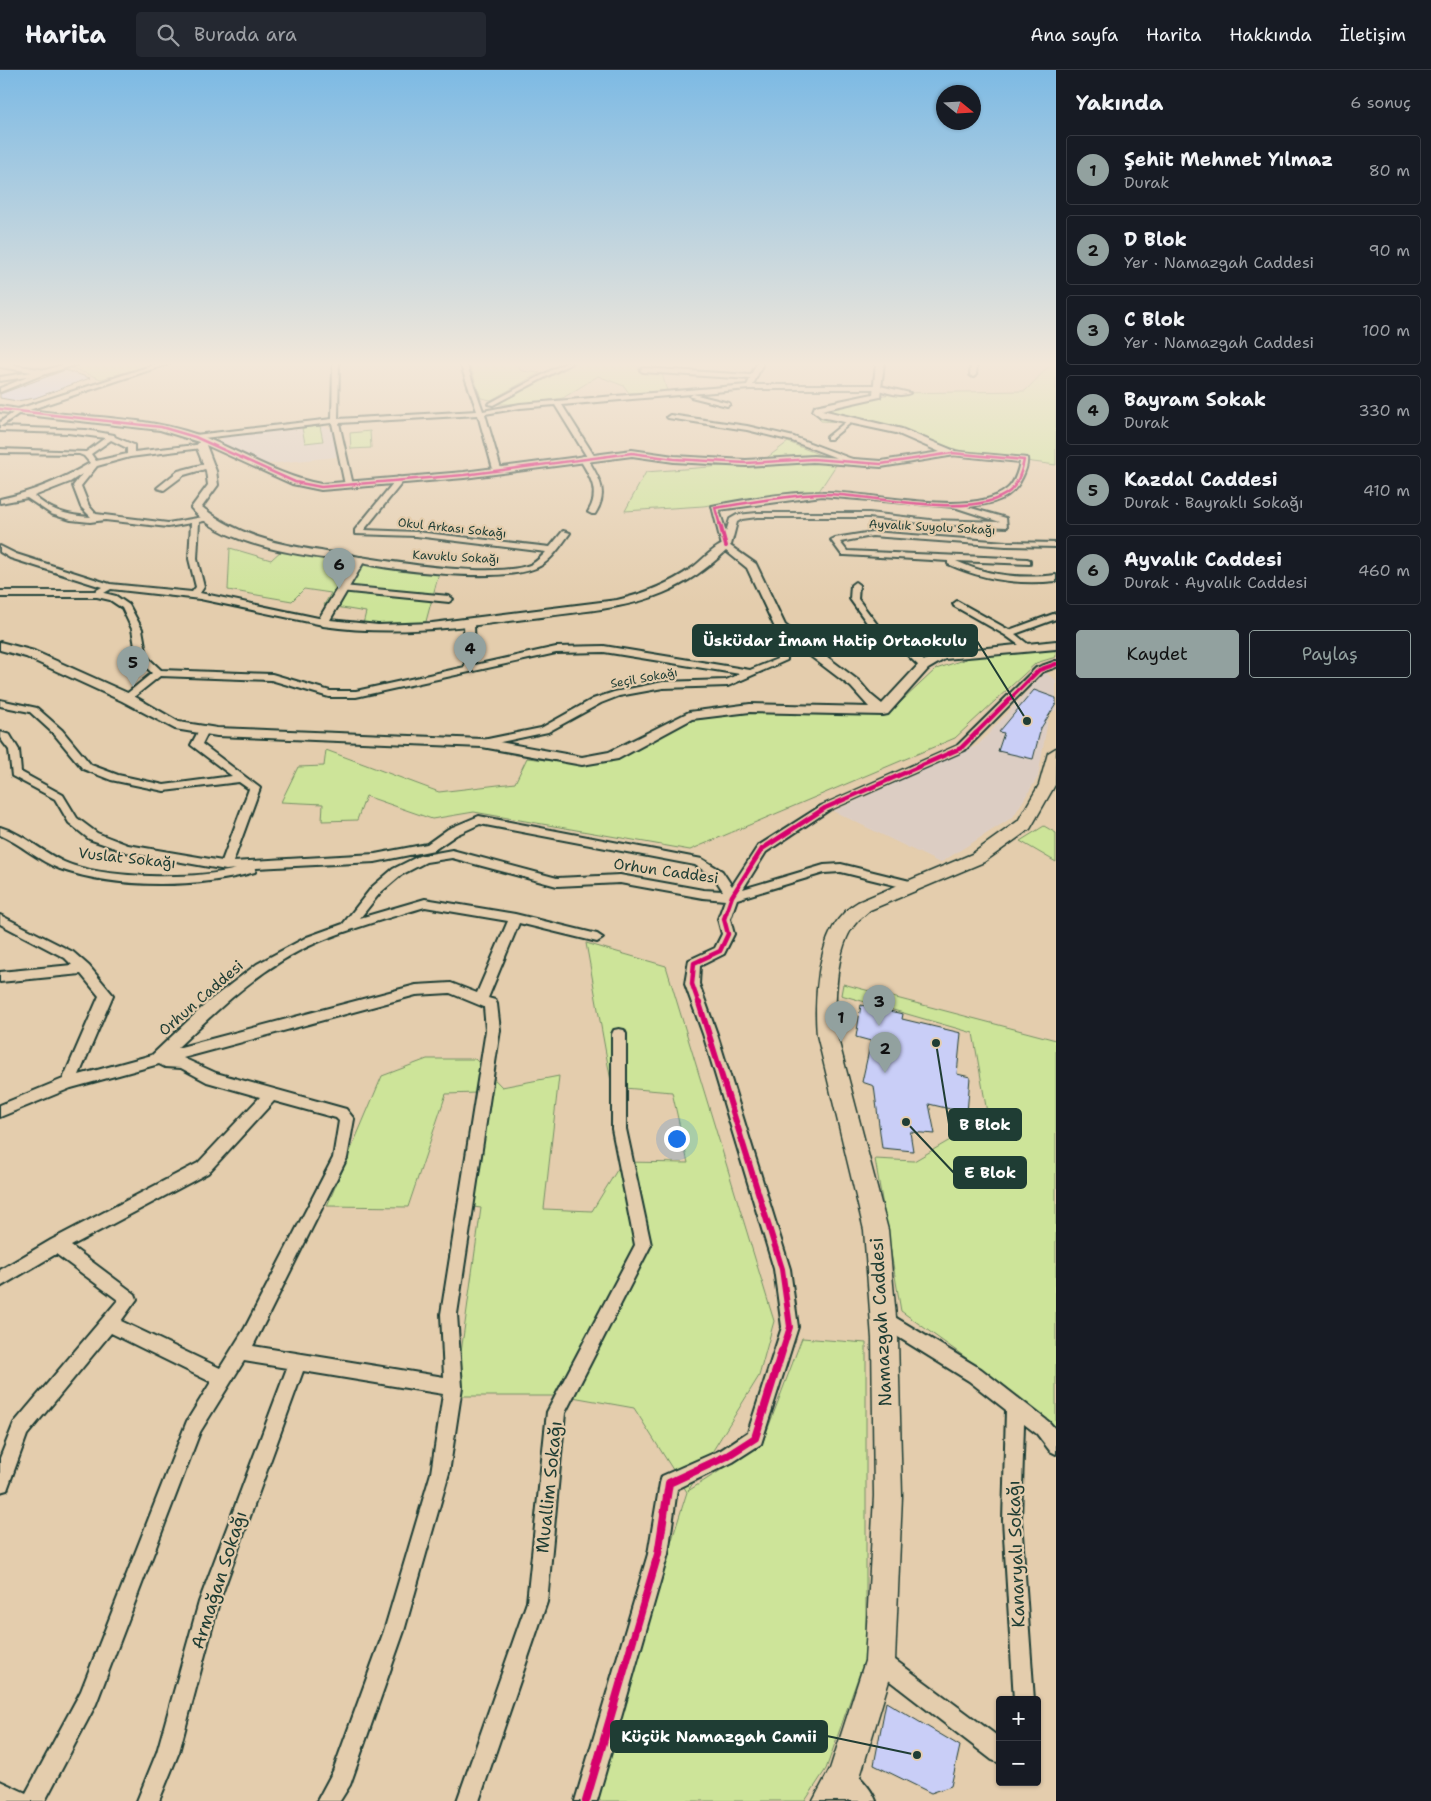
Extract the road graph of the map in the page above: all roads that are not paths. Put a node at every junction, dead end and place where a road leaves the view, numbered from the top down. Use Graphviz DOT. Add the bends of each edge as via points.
graph roads {
  1 [pos="101,444"];
  2 [pos="125,444"];
  3 [pos="186,444"];
  4 [pos="201,444"];
  5 [pos="206,444"];
  6 [pos="341,444"];
  7 [pos="490,444"];
  8 [pos="580,444"];
  9 [pos="808,444"];
  10 [pos="927,444"];
  11 [pos="0,451"];
  12 [pos="87,454"];
  13 [pos="952,454"];
  14 [pos="130,455"];
  15 [pos="587,457"];
  16 [pos="856,462"];
  17 [pos="94,464"];
  18 [pos="209,465"];
  19 [pos="497,469"];
  20 [pos="402,479"];
  21 [pos="349,485"];
  22 [pos="161,488"];
  23 [pos="29,494"];
  24 [pos="0,501"];
  25 [pos="950,505"];
  26 [pos="592,512"];
  27 [pos="109,518"];
  28 [pos="206,518"];
  29 [pos="195,520"];
  30 [pos="566,533"];
  31 [pos="1056,545"];
  32 [pos="726,546"];
  33 [pos="0,548"];
  34 [pos="553,550"];
  35 [pos="360,560"];
  36 [pos="947,560"];
  37 [pos="1028,562"];
  38 [pos="1056,578"];
  39 [pos="855,585"];
  40 [pos="109,586"];
  41 [pos="343,589"];
  42 [pos="0,594"];
  43 [pos="97,594"];
  44 [pos="194,596"];
  45 [pos="449,599"];
  46 [pos="957,604"];
  47 [pos="1056,616"];
  48 [pos="323,622"];
  49 [pos="469,622"];
  50 [pos="780,627"];
  51 [pos="877,630"];
  52 [pos="1008,632"];
  53 [pos="1056,645"];
  54 [pos="0,646"];
  55 [pos="1026,647"];
  56 [pos="821,658"];
  57 [pos="1056,664"];
  58 [pos="924,666"];
  59 [pos="470,668"];
  60 [pos="158,673"];
  61 [pos="750,673"];
  62 [pos="128,698"];
  63 [pos="0,703"];
  64 [pos="883,711"];
  65 [pos="204,730"];
  66 [pos="0,735"];
  67 [pos="482,743"];
  68 [pos="1056,753"];
  69 [pos="241,778"];
  70 [pos="0,831"];
  71 [pos="421,854"];
  72 [pos="256,864"];
  73 [pos="226,866"];
  74 [pos="914,886"];
  75 [pos="732,896"];
  76 [pos="515,918"];
  77 [pos="0,919"];
  78 [pos="347,927"];
  79 [pos="597,938"];
  80 [pos="84,969"];
  81 [pos="0,977"];
  82 [pos="481,1000"];
  83 [pos="619,1034"];
  84 [pos="155,1061"];
  85 [pos="68,1083"];
  86 [pos="272,1094"];
  87 [pos="0,1111"];
  88 [pos="57,1245"];
  89 [pos="0,1279"];
  90 [pos="883,1318"];
  91 [pos="108,1323"];
  92 [pos="240,1352"];
  93 [pos="298,1361"];
  94 [pos="223,1379"];
  95 [pos="453,1387"];
  96 [pos="1015,1408"];
  97 [pos="1056,1445"];
  98 [pos="0,1482"];
  99 [pos="880,1661"];
  100 [pos="1024,1696"];
  101 [pos="996,1749"];
  102 [pos="844,1777"];
  103 [pos="0,1792"];
  104 [pos="19,1801"];
  105 [pos="33,1801"];
  106 [pos="148,1801"];
  107 [pos="328,1801"];
  108 [pos="468,1801"];
  109 [pos="586,1801"];
  110 [pos="830,1801"];
  111 [pos="865,1801"];
  1 -- 12 [label="street"];
  2 -- 14 [label="street" via="131,447"];
  3 -- 14 [label="street"];
  4 -- 18 [label="street"];
  5 -- 21 [label="street" via="295,482 321,488"];
  6 -- 21 [label="street"];
  7 -- 19 [label="street"];
  8 -- 15 [label="street"];
  9 -- 16 [label="street"];
  10 -- 13 [label="street"];
  11 -- 12 [label="street"];
  12 -- 17 [label="street"];
  13 -- 16 [label="street" via="881,464"];
  13 -- 25 [label="street" via="1024,460 1021,474 1010,491 1002,496"];
  14 -- 17 [label="street"];
  15 -- 16 [label="street" via="632,453 674,459 746,462 814,459"];
  15 -- 19 [label="street"];
  15 -- 26 [label="street" via="601,494"];
  17 -- 23 [label="street" via="67,480"];
  17 -- 27 [label="street" via="77,486 85,507 94,516"];
  18 -- 22 [label="street" via="181,473"];
  18 -- 28 [label="street" via="213,485 196,508"];
  19 -- 20 [label="street" via="464,475"];
  20 -- 21 [label="street"];
  20 -- 34 [label="street, Okul Arkası Sokağı" via="358,532 416,534"];
  23 -- 24 [label="street"];
  23 -- 27 [label="street" via="47,511 83,520"];
  25 -- 32 [label="street" via="822,494 716,508"];
  25 -- 32 [label="street" via="996,517 1003,520 1004,525 930,522 868,514 758,515 733,521"];
  27 -- 29 [label="street" via="168,525"];
  28 -- 29 [label="street"];
  28 -- 35 [label="street" via="254,539 320,555"];
  29 -- 44 [label="street" via="193,559 200,587"];
  30 -- 34 [label="street, Kavuklu Sokağı"];
  31 -- 36 [label="street, Ayvalık Suyolu Sokağı" via="872,534 835,540 845,553"];
  32 -- 49 [label="street" via="700,569 660,590 624,602"];
  32 -- 50 [label="street" via="752,566"];
  33 -- 40 [label="street" via="13,556"];
  34 -- 35 [label="street, Kavuklu Sokağı" via="534,566 504,573"];
  35 -- 41 [label="street"];
  36 -- 37 [label="street, Ayvalık Suyolu Sokağı"];
  36 -- 38 [label="street, Ayvalık Suyolu Sokağı" via="968,570 1008,578"];
  39 -- 51 [label="street" via="854,599"];
  40 -- 43 [label="street"];
  40 -- 44 [label="street"];
  41 -- 45 [label="street"];
  41 -- 48 [label="street"];
  42 -- 43 [label="street"];
  43 -- 60 [label="street" via="113,598 126,607 138,629 142,658"];
  44 -- 48 [label="street"];
  46 -- 52 [label="street"];
  47 -- 52 [label="street"];
  48 -- 49 [label="street" via="353,628 408,628"];
  49 -- 59 [label="street"];
  50 -- 56 [label="street"];
  50 -- 61 [label="street, Seçil Sokağı" via="782,660"];
  51 -- 56 [label="street" via="848,632"];
  51 -- 58 [label="street" via="902,631 900,643"];
  52 -- 55 [label="street"];
  53 -- 55 [label="street"];
  54 -- 62 [label="street" via="30,654"];
  55 -- 58 [label="street" via="942,656"];
  56 -- 64 [label="street"];
  57 -- 75 [label="street" via="1039,670 961,748 824,808 762,849"];
  58 -- 64 [label="street"];
  59 -- 60 [label="street" via="356,694 329,694 272,677"];
  59 -- 61 [label="street" via="556,650 604,649"];
  60 -- 62 [label="street"];
  61 -- 67 [label="street, Seçil Sokağı" via="728,683 663,685 617,694 597,701 544,730"];
  62 -- 65 [label="street" via="175,725"];
  63 -- 69 [label="street" via="33,710 58,732 87,767 116,778 164,788"];
  64 -- 67 [label="street" via="750,708 689,716 613,756 582,761"];
  65 -- 67 [label="street"];
  65 -- 69 [label="street" via="196,745"];
  66 -- 73 [label="street" via="6,737 14,750 16,774 59,797 72,820 93,836 126,848"];
  68 -- 74 [label="main road, Namazgah Caddesi" via="1047,785 1024,825 978,858"];
  69 -- 73 [label="street" via="255,788"];
  70 -- 72 [label="street, Vuslat Sokağı" via="26,842 38,854 64,866 99,873 201,879 242,873"];
  71 -- 72 [label="street"];
  71 -- 75 [label="street, Orhun Caddesi" via="452,854 557,882 620,879"];
  71 -- 75 [label="street" via="452,832 479,820 503,823 698,862 718,874"];
  71 -- 78 [label="street, Orhun Caddesi" via="376,890"];
  72 -- 73 [label="street"];
  74 -- 75 [label="street, Orhun Caddesi" via="842,868 824,869"];
  74 -- 90 [label="main road, Namazgah Caddesi" via="864,906 848,919 838,937 826,982 824,1006 828,1035 876,1230"];
  75 -- 109 [label="street" via="724,920 728,934 720,951 694,963 692,984 782,1269 790,1327 755,1438 727,1456 669,1483 658,1554"];
  76 -- 78 [label="street" via="425,903"];
  76 -- 79 [label="street"];
  76 -- 82 [label="street"];
  77 -- 80 [label="street" via="69,955"];
  78 -- 84 [label="street, Orhun Caddesi" via="311,940 262,967 214,1004"];
  80 -- 81 [label="street"];
  80 -- 85 [label="street" via="106,995"];
  82 -- 84 [label="street" via="451,988 416,990"];
  82 -- 95 [label="street" via="490,1004 493,1030 449,1314"];
  83 -- 108 [label="street, Muallim Sokağı" via="619,1129 643,1245 556,1412 537,1602"];
  84 -- 85 [label="street"];
  84 -- 86 [label="street" via="182,1063 212,1078"];
  85 -- 87 [label="street"];
  86 -- 88 [label="street" via="203,1168"];
  86 -- 92 [label="street" via="341,1113 347,1119 340,1158"];
  88 -- 89 [label="street"];
  88 -- 91 [label="street" via="129,1299"];
  90 -- 96 [label="street" via="974,1376"];
  90 -- 99 [label="main road, Namazgah Caddesi" via="888,1496"];
  91 -- 94 [label="street"];
  91 -- 98 [label="street" via="20,1429"];
  92 -- 93 [label="street"];
  92 -- 94 [label="street"];
  93 -- 95 [label="street"];
  93 -- 106 [label="street, Armağan Sokağı" via="209,1602 168,1752"];
  94 -- 105 [label="street" via="193,1427 89,1697"];
  95 -- 107 [label="street" via="440,1473 394,1632 342,1777"];
  96 -- 97 [label="street" via="1043,1428"];
  96 -- 100 [label="street, Kanaryalı Sokağı" via="1012,1520"];
  99 -- 101 [label="street"];
  99 -- 102 [label="main road, Namazgah Caddesi"];
  102 -- 110 [label="main road, Namazgah Caddesi"];
  102 -- 111 [label="street"];
  103 -- 104 [label="street"];
}
